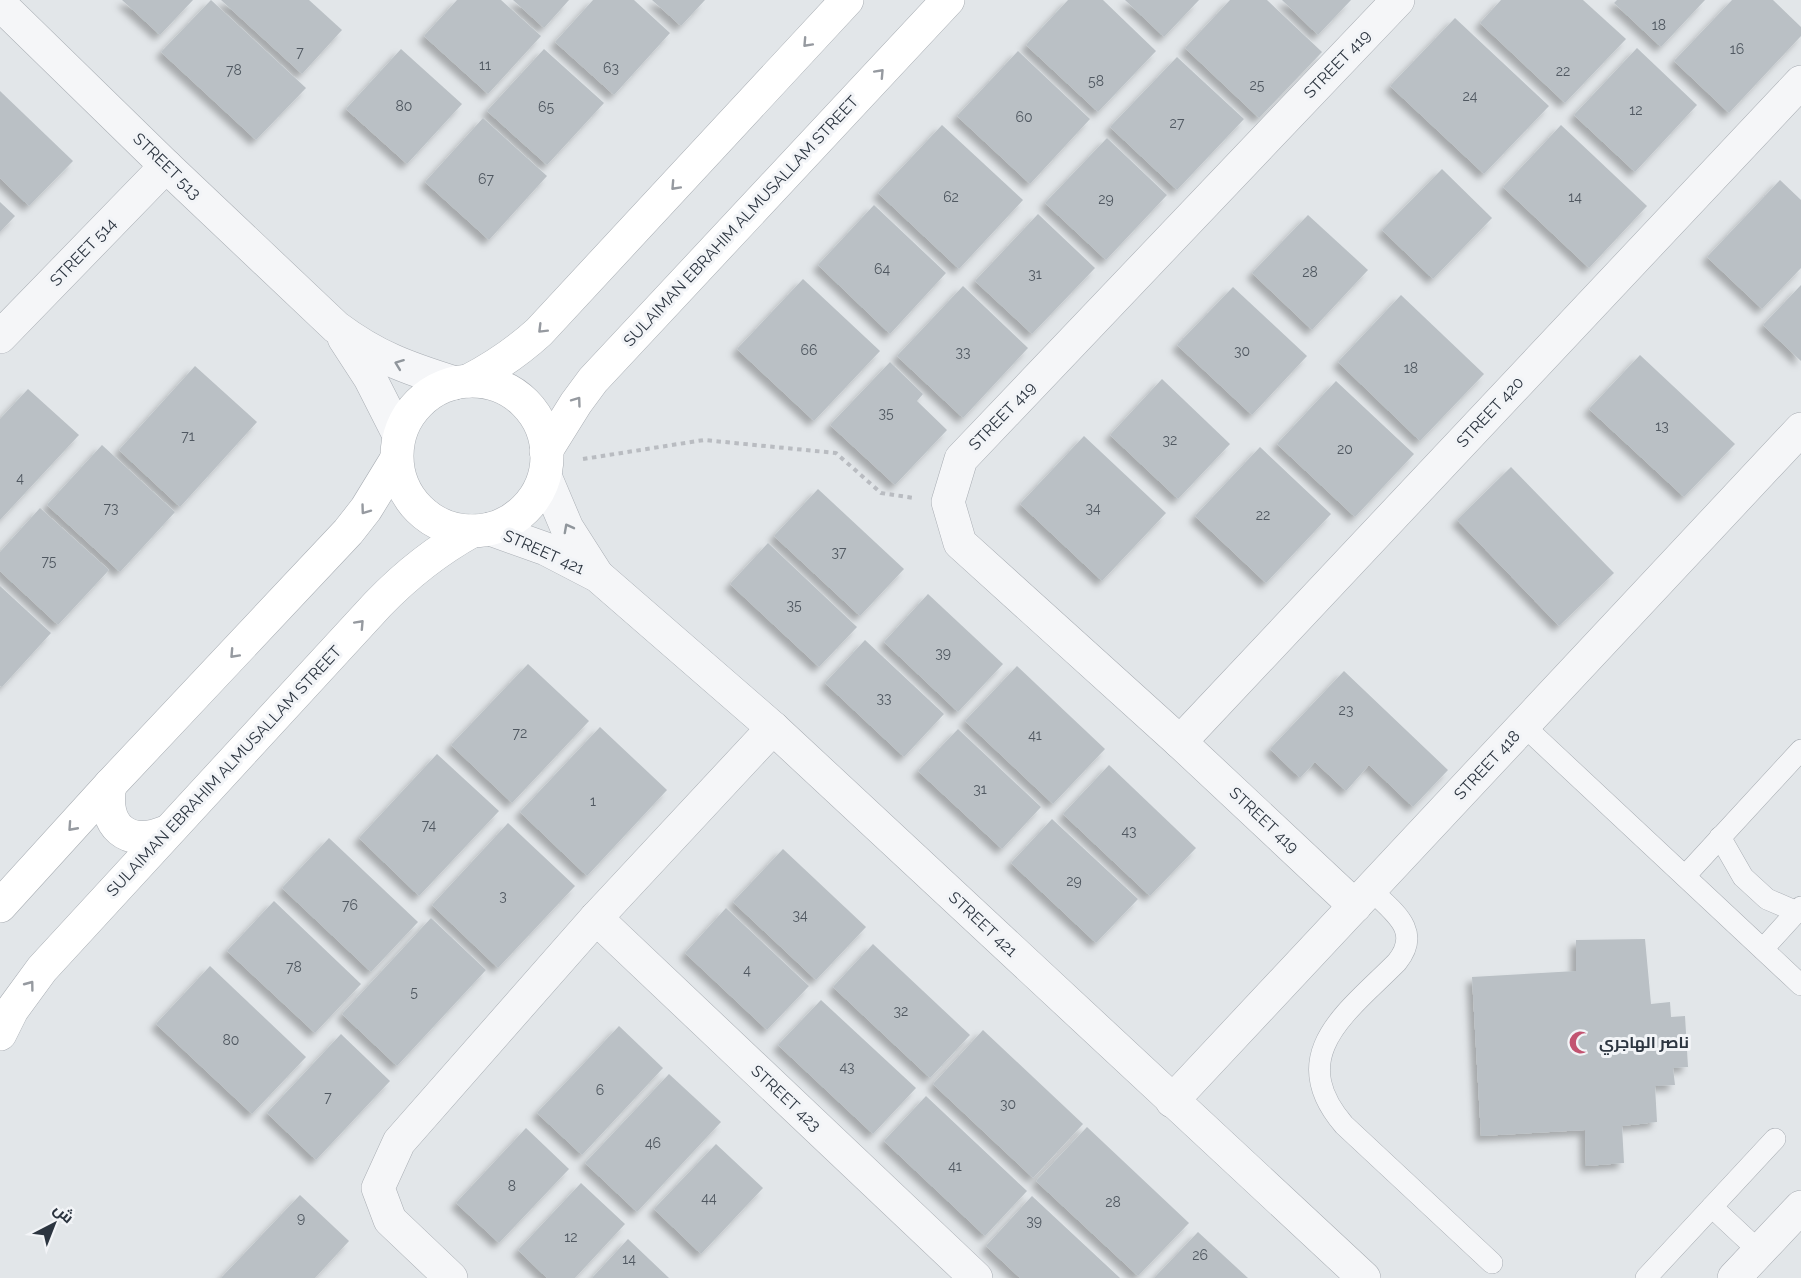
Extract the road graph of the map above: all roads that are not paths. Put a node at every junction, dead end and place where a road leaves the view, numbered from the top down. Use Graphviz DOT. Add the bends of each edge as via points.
graph roads {
  1 [pos="847,0"];
  2 [pos="948,0"];
  3 [pos="1398,0"];
  4 [pos="0,4"];
  5 [pos="1801,82"];
  6 [pos="166,166"];
  7 [pos="336,327"];
  8 [pos="0,337"];
  9 [pos="461,382"];
  10 [pos="1801,429"];
  11 [pos="398,448"];
  12 [pos="546,464"];
  13 [pos="481,530"];
  14 [pos="598,576"];
  15 [pos="1524,726"];
  16 [pos="773,728"];
  17 [pos="1180,742"];
  18 [pos="1801,750"];
  19 [pos="110,785"];
  20 [pos="166,832"];
  21 [pos="1720,837"];
  22 [pos="1685,876"];
  23 [pos="1362,898"];
  24 [pos="0,906"];
  25 [pos="1799,909"];
  26 [pos="596,918"];
  27 [pos="1763,949"];
  28 [pos="1801,984"];
  29 [pos="0,1034"];
  30 [pos="1172,1101"];
  31 [pos="1775,1139"];
  32 [pos="1712,1207"];
  33 [pos="1801,1207"];
  34 [pos="1492,1263"];
  35 [pos="1746,1269"];
  36 [pos="451,1278"];
  37 [pos="976,1278"];
  38 [pos="1364,1278"];
  39 [pos="1646,1278"];
  1 -- 9 [label="street, one-way" via="539,332 494,368"];
  12 -- 2 [label="street, SULAIMAN EBRAHIM ALMUSALLAM STREET, one-way" via="576,403 593,380"];
  3 -- 17 [label="street, STREET 419" via="961,459 948,502 960,543"];
  4 -- 6 [label="street, STREET 513"];
  5 -- 17 [label="street, STREET 420"];
  6 -- 7 [label="street, STREET 513"];
  6 -- 8 [label="street, STREET 514"];
  9 -- 7 [label="street, STREET 513, one-way" via="390,361"];
  7 -- 11 [label="street, STREET 513" via="370,378"];
  9 -- 11 [label="street" via="430,393 411,411"];
  9 -- 12 [label="street" via="494,384 517,396 534,415 545,438"];
  10 -- 15 [label="street, STREET 418"];
  11 -- 13 [label="street" via="401,483 429,518 450,528"];
  11 -- 19 [label="street, one-way" via="366,509 348,532"];
  12 -- 13 [label="street" via="534,499 515,518"];
  14 -- 12 [label="street, STREET 421, one-way" via="567,528"];
  13 -- 14 [label="street, STREET 421" via="546,549"];
  20 -- 13 [label="street, SULAIMAN EBRAHIM ALMUSALLAM STREET, one-way" via="399,582 445,546"];
  14 -- 16 [label="street, STREET 421"];
  15 -- 22 [label="lane"];
  15 -- 23 [label="street, STREET 418"];
  16 -- 26 [label="street"];
  16 -- 30 [label="street, STREET 421"];
  17 -- 23 [label="street, STREET 419"];
  18 -- 21 [label="lane"];
  19 -- 20 [label="street" via="107,801 120,830 135,838 152,838"];
  19 -- 24 [label="street, one-way"];
  29 -- 20 [label="street, SULAIMAN EBRAHIM ALMUSALLAM STREET, one-way" via="42,969"];
  21 -- 22 [label="lane"];
  21 -- 25 [label="lane" via="1743,877 1767,899"];
  22 -- 27 [label="lane"];
  23 -- 30 [label="street, STREET 418"];
  23 -- 34 [label="lane" via="1404,924 1407,944 1398,962 1331,1030 1319,1062 1324,1096 1344,1125"];
  25 -- 27 [label="lane"];
  26 -- 36 [label="street" via="399,1142 378,1188 390,1220"];
  26 -- 37 [label="street, STREET 423"];
  27 -- 28 [label="lane"];
  30 -- 38 [label="street, STREET 421"];
  31 -- 32 [label="lane"];
  32 -- 35 [label="lane"];
  32 -- 39 [label="lane"];
  33 -- 35 [label="street"];
}
